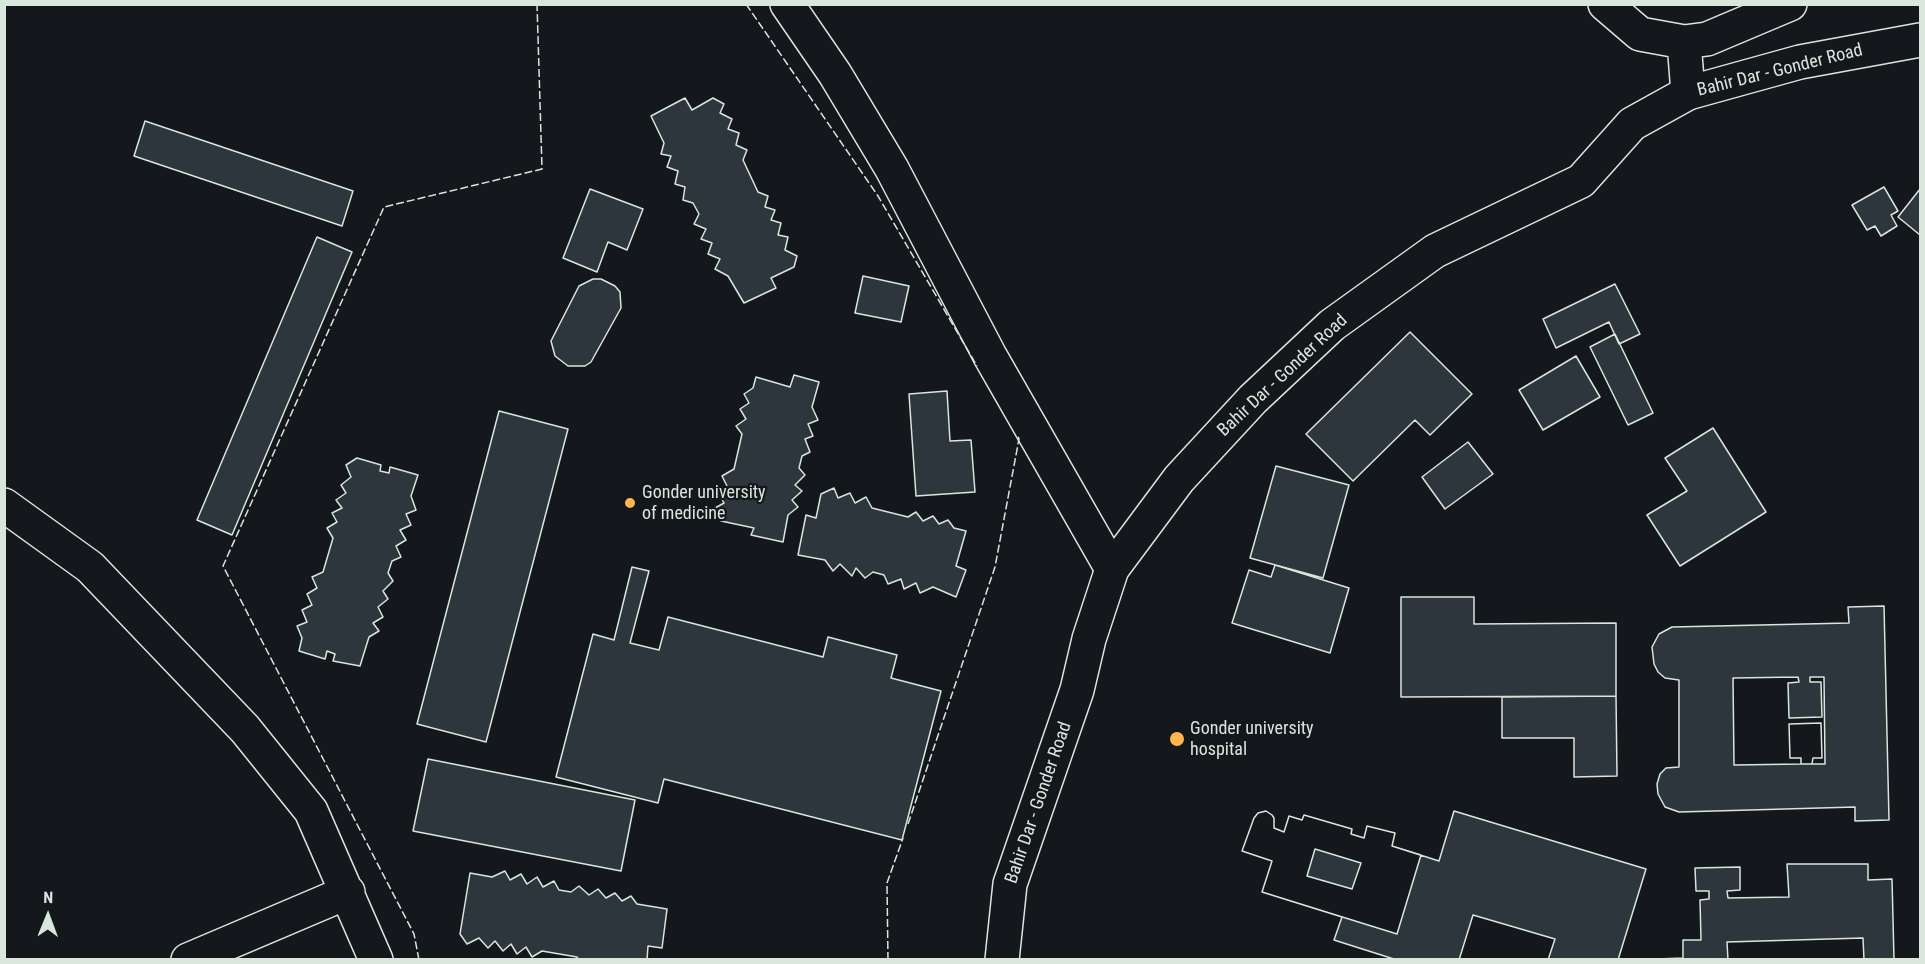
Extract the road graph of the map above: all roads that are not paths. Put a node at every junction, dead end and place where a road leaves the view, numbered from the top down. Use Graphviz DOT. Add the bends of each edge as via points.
graph roads {
  1 [pos="787,4"];
  2 [pos="1605,4"];
  3 [pos="1790,4"];
  4 [pos="1920,40"];
  5 [pos="1684,42"];
  6 [pos="1688,93"];
  7 [pos="4,505"];
  8 [pos="1112,569"];
  9 [pos="348,892"];
  10 [pos="188,960"];
  11 [pos="376,960"];
  12 [pos="1002,960"];
  1 -- 8 [label="main road" via="892,169 990,356"];
  2 -- 5 [label="main road" via="1640,34"];
  3 -- 5 [label="main road" via="1707,39"];
  4 -- 6 [label="main road, Bahir Dar - Gonder Road" via="1800,62"];
  5 -- 6 [label="main road"];
  6 -- 8 [label="main road, Bahir Dar - Gonder Road" via="1632,124 1581,181 1435,251 1332,325 1253,399 1179,479"];
  7 -- 9 [label="main road" via="90,567 245,729 311,811"];
  8 -- 12 [label="main road, Bahir Dar - Gonder Road" via="1077,690 1010,884"];
  9 -- 10 [label="main road"];
  9 -- 11 [label="main road"];
}
